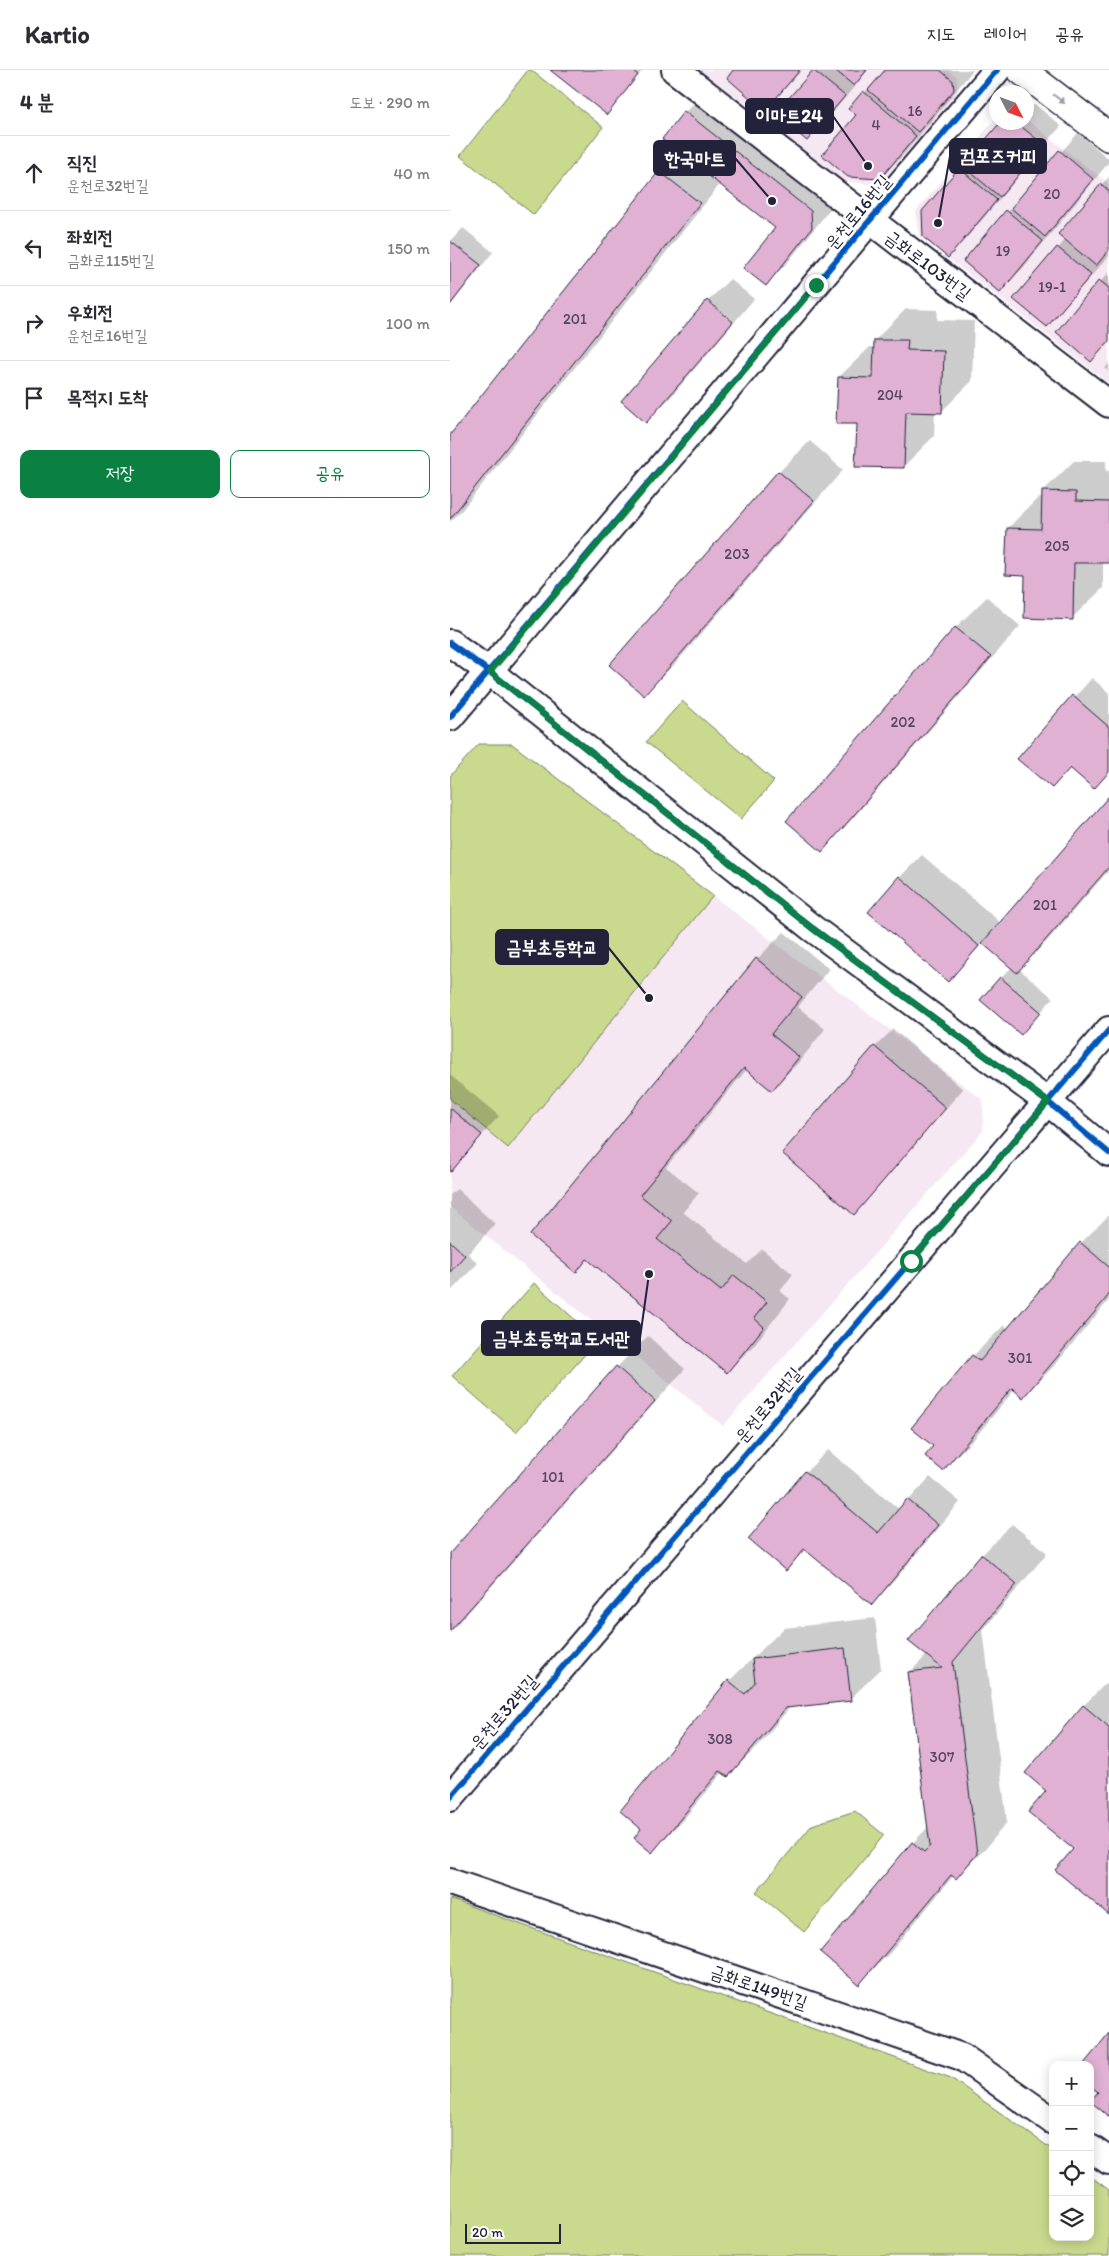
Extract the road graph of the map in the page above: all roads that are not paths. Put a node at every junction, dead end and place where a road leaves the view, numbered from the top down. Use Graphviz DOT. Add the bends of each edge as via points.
graph roads {
  1 [pos="675,70"];
  2 [pos="997,70"];
  3 [pos="1021,70"];
  4 [pos="1109,137"];
  5 [pos="870,221"];
  6 [pos="1109,404"];
  7 [pos="450,643"];
  8 [pos="490,672"];
  9 [pos="450,717"];
  10 [pos="1109,1030"];
  11 [pos="1048,1102"];
  12 [pos="1109,1153"];
  13 [pos="450,1798"];
  14 [pos="450,1882"];
  15 [pos="1049,2118"];
  16 [pos="1094,2151"];
  17 [pos="1109,2162"];
  1 -- 5 [label="street, 금화로103번길"];
  2 -- 5 [label="street, 운천로16번길"];
  3 -- 4 [label="main road, one-way"];
  5 -- 6 [label="street, 금화로103번길"];
  5 -- 8 [label="street, 운천로16번길"];
  7 -- 8 [label="street"];
  8 -- 9 [label="street, 운천로16번길"];
  8 -- 11 [label="street" via="812,928"];
  10 -- 11 [label="street, 운천로32번길"];
  11 -- 12 [label="street"];
  11 -- 13 [label="street, 운천로32번길"];
  14 -- 15 [label="street, 금화로149번길" via="962,2057"];
  16 -- 17 [label="street"];
}
